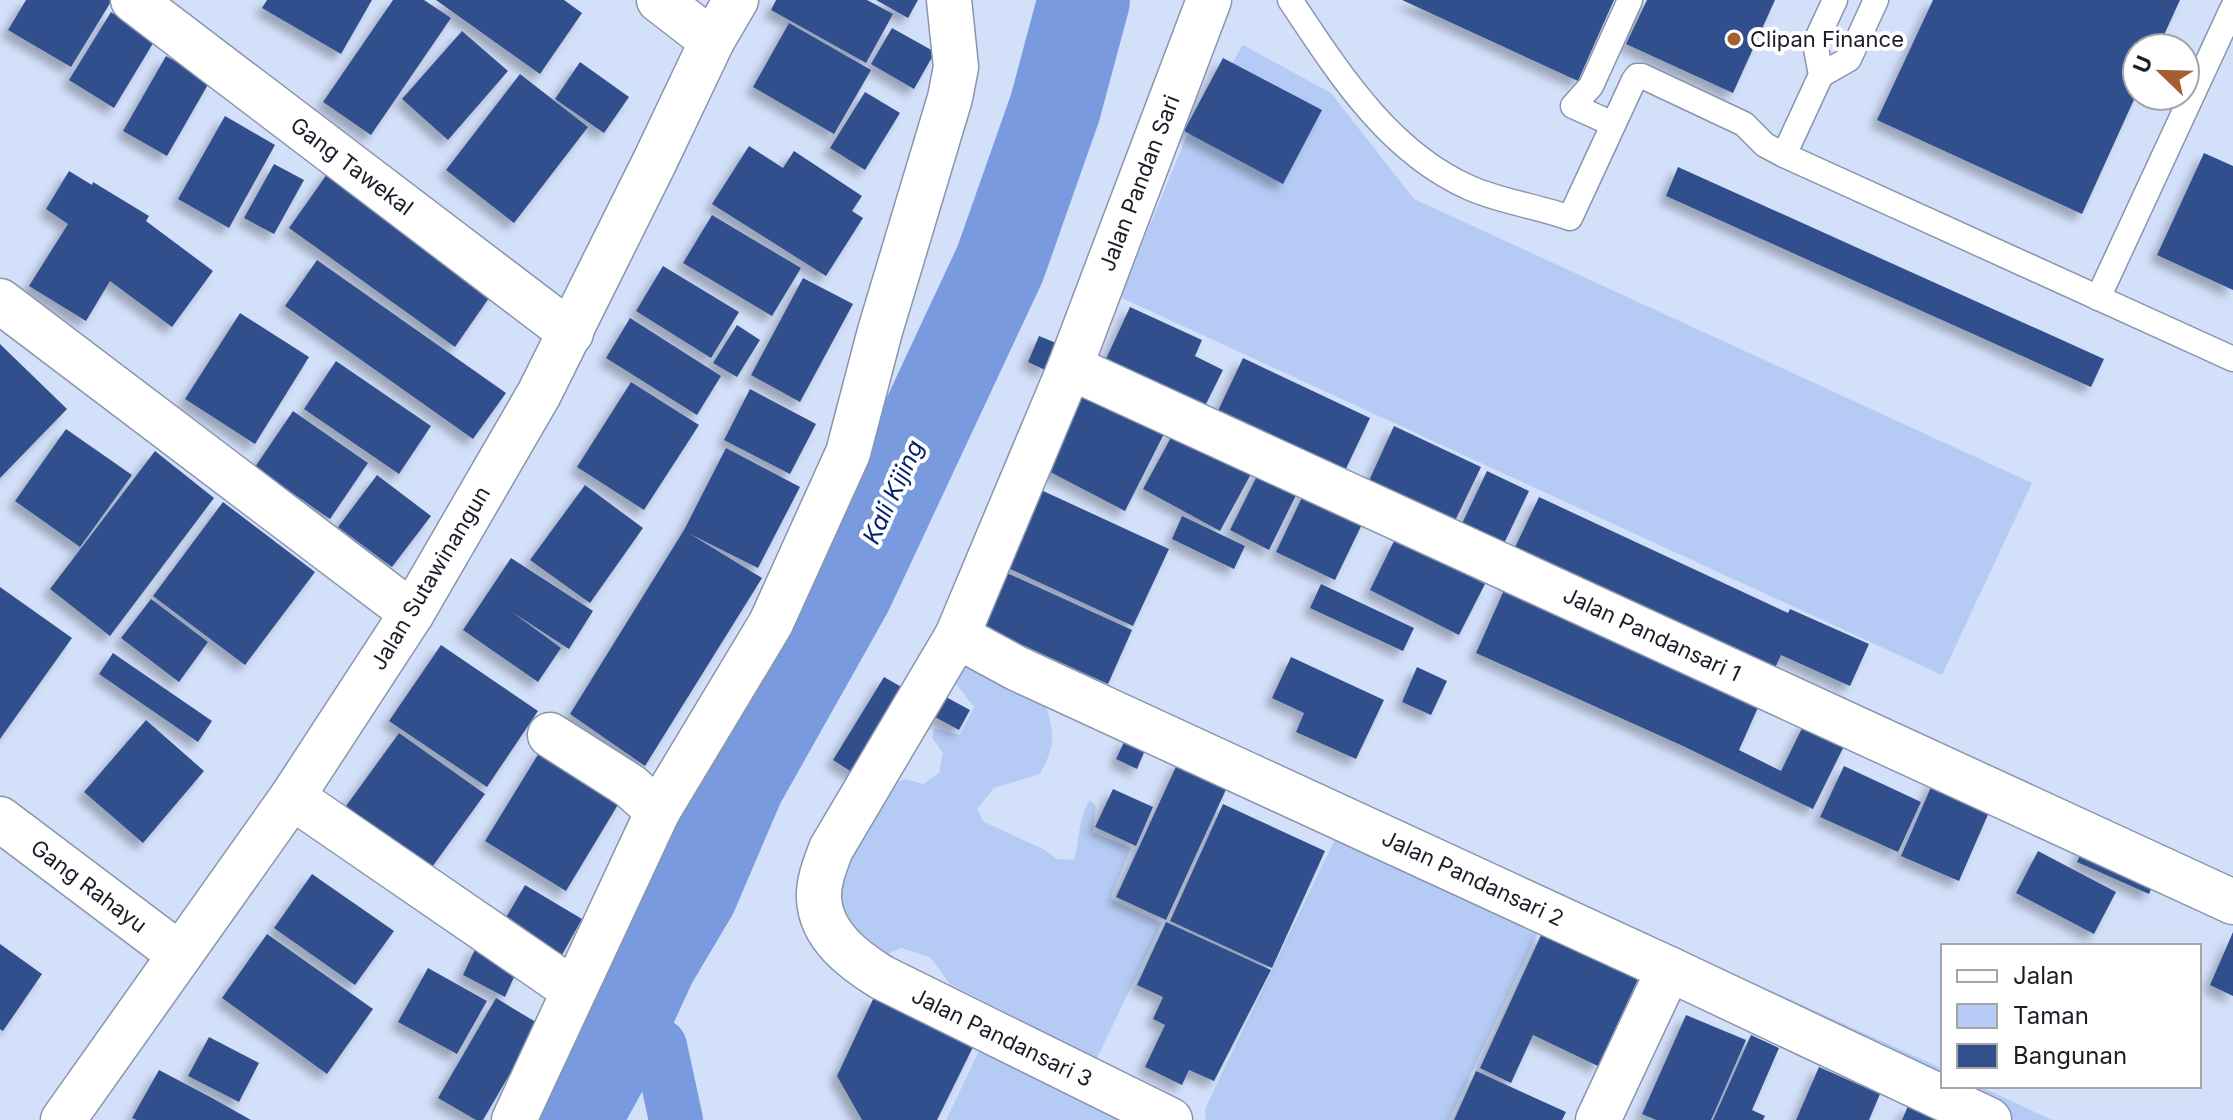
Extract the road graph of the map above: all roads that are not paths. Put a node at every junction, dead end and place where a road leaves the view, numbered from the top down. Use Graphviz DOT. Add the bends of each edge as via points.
graph roads {
  1 [pos="133,0"];
  2 [pos="659,0"];
  3 [pos="736,0"];
  4 [pos="949,0"];
  5 [pos="1209,0"];
  6 [pos="1290,0"];
  7 [pos="1630,0"];
  8 [pos="1835,0"];
  9 [pos="1876,0"];
  10 [pos="2233,7"];
  11 [pos="712,41"];
  12 [pos="2225,47"];
  13 [pos="1821,75"];
  14 [pos="1613,124"];
  15 [pos="1784,155"];
  16 [pos="2098,298"];
  17 [pos="0,301"];
  18 [pos="571,333"];
  19 [pos="2233,359"];
  20 [pos="1070,367"];
  21 [pos="412,613"];
  22 [pos="957,636"];
  23 [pos="550,735"];
  24 [pos="292,797"];
  25 [pos="658,811"];
  26 [pos="0,819"];
  27 [pos="2233,902"];
  28 [pos="840,946"];
  29 [pos="179,954"];
  30 [pos="1669,969"];
  31 [pos="573,990"];
  32 [pos="63,1120"];
  33 [pos="514,1120"];
  34 [pos="1170,1120"];
  35 [pos="1598,1120"];
  36 [pos="1989,1120"];
  1 -- 18 [label="street, Gang Tawekal"];
  2 -- 11 [label="street"];
  3 -- 11 [label="street, Jalan Sutawinangun"];
  4 -- 25 [label="street" via="956,67 950,98 848,453 771,623"];
  5 -- 20 [label="street, Jalan Pandan Sari"];
  6 -- 14 [label="lane" via="1339,73 1398,141 1469,187 1570,218"];
  7 -- 14 [label="lane" via="1591,86 1573,106"];
  8 -- 13 [label="lane" via="1815,43"];
  9 -- 13 [label="lane" via="1849,59"];
  10 -- 12 [label="lane"];
  11 -- 18 [label="street, Jalan Sutawinangun"];
  12 -- 16 [label="lane"];
  13 -- 15 [label="lane"];
  14 -- 15 [label="lane" via="1634,80 1642,76 1744,124"];
  15 -- 16 [label="lane"];
  16 -- 19 [label="lane"];
  17 -- 21 [label="street"];
  18 -- 21 [label="street, Jalan Sutawinangun"];
  20 -- 22 [label="street, Jalan Pandan Sari"];
  20 -- 27 [label="street, Jalan Pandansari 1"];
  21 -- 24 [label="street, Jalan Sutawinangun"];
  22 -- 28 [label="street, Jalan Pandan Sari" via="831,849 819,901"];
  22 -- 30 [label="street, Jalan Pandansari 2"];
  23 -- 25 [label="street" via="630,786"];
  24 -- 29 [label="street, Jalan Sutawinangun"];
  24 -- 31 [label="street"];
  25 -- 31 [label="street"];
  26 -- 29 [label="street, Gang Rahayu"];
  28 -- 34 [label="street, Jalan Pandansari 3" via="881,977"];
  29 -- 32 [label="street, Jalan Sutawinangun"];
  30 -- 35 [label="street"];
  30 -- 36 [label="street, Jalan Pandansari 2"];
  31 -- 33 [label="street"];
}
